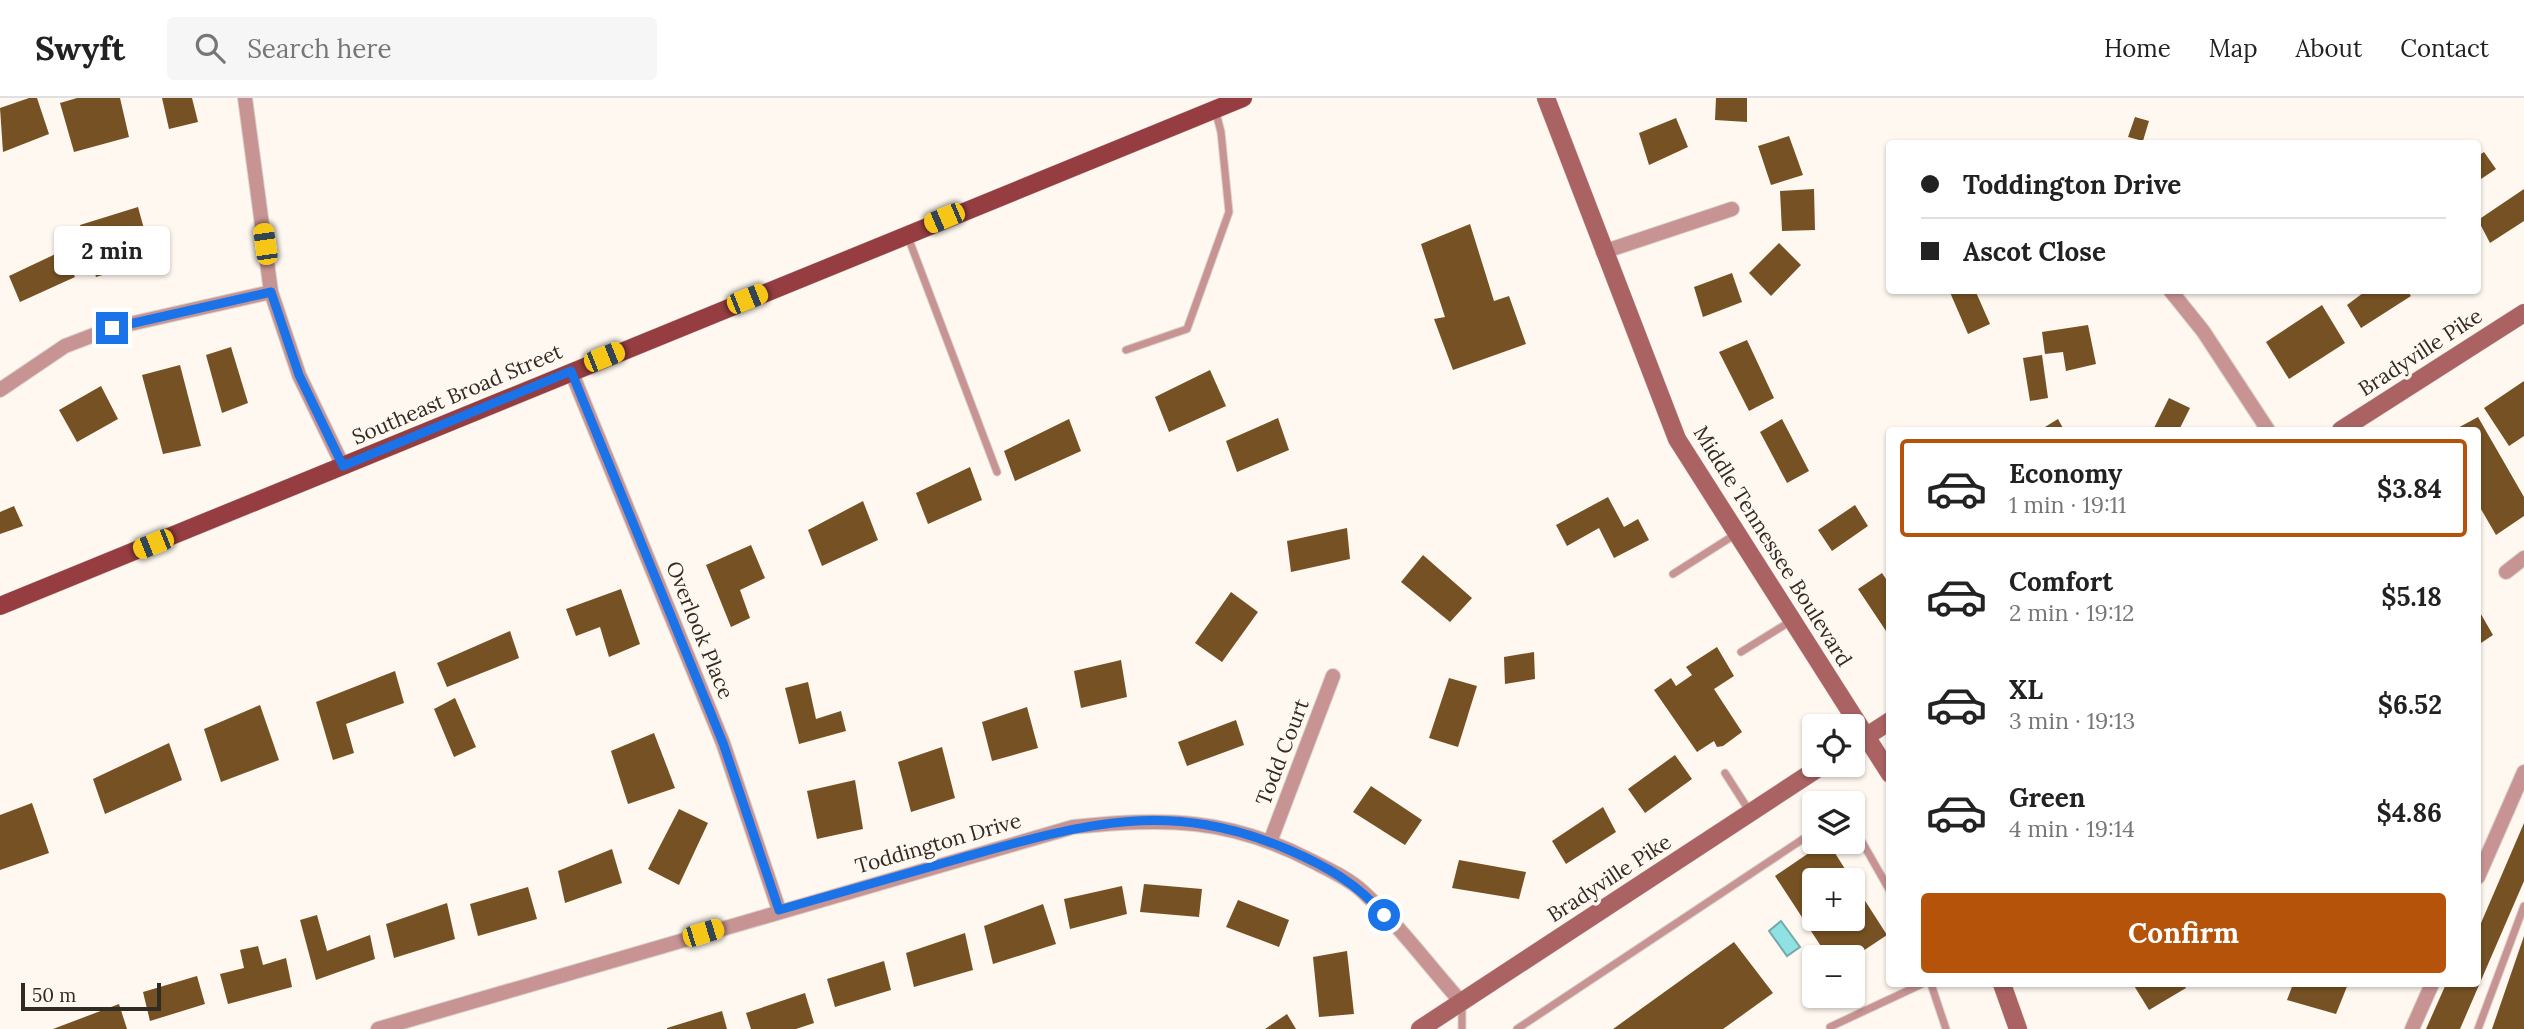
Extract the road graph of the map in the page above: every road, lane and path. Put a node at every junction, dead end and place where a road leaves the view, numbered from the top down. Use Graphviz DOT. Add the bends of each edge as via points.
graph roads {
  1 [pos="245,98"];
  2 [pos="1243,98"];
  3 [pos="1546,98"];
  4 [pos="1215,108"];
  5 [pos="1732,209"];
  6 [pos="906,233"];
  7 [pos="1603,251"];
  8 [pos="271,292"];
  9 [pos="2173,294"];
  10 [pos="2524,313"];
  11 [pos="1126,350"];
  12 [pos="571,371"];
  13 [pos="0,390"];
  14 [pos="2266,427"];
  15 [pos="2346,427"];
  16 [pos="343,466"];
  17 [pos="997,472"];
  18 [pos="1736,534"];
  19 [pos="2524,558"];
  20 [pos="2506,572"];
  21 [pos="1673,574"];
  22 [pos="0,606"];
  23 [pos="1792,621"];
  24 [pos="1741,652"];
  25 [pos="1333,677"];
  26 [pos="1844,714"];
  27 [pos="1886,724"];
  28 [pos="1865,737"];
  29 [pos="1865,747"];
  30 [pos="1886,770"];
  31 [pos="2524,772"];
  32 [pos="1724,773"];
  33 [pos="1805,777"];
  34 [pos="1750,813"];
  35 [pos="1802,840"];
  36 [pos="1270,842"];
  37 [pos="1865,847"];
  38 [pos="2481,870"];
  39 [pos="1886,884"];
  40 [pos="2524,906"];
  41 [pos="779,910"];
  42 [pos="1916,987"];
  43 [pos="1932,987"];
  44 [pos="2003,987"];
  45 [pos="2430,987"];
  46 [pos="1462,1003"];
  47 [pos="1830,1027"];
  48 [pos="378,1029"];
  49 [pos="1420,1029"];
  50 [pos="1462,1029"];
  51 [pos="1517,1029"];
  52 [pos="1946,1029"];
  53 [pos="2018,1029"];
  54 [pos="2412,1029"];
  55 [pos="2478,1029"];
  1 -- 8 [label="street"];
  2 -- 4 [label="main road, Southeast Broad Street"];
  3 -- 7 [label="main road, Middle Tennessee Boulevard"];
  4 -- 6 [label="main road, Southeast Broad Street"];
  4 -- 11 [label="lane" via="1228,212 1187,329"];
  5 -- 7 [label="street"];
  6 -- 12 [label="main road, Southeast Broad Street"];
  6 -- 17 [label="lane"];
  7 -- 18 [label="main road, Middle Tennessee Boulevard" via="1677,439"];
  8 -- 13 [label="street" via="112,328 65,346"];
  8 -- 16 [label="street" via="299,375"];
  9 -- 14 [label="street"];
  10 -- 15 [label="main road, Bradyville Pike"];
  12 -- 16 [label="main road, Southeast Broad Street"];
  12 -- 41 [label="street, Overlook Place" via="723,743"];
  16 -- 22 [label="main road, Southeast Broad Street"];
  18 -- 21 [label="lane"];
  18 -- 23 [label="main road, Middle Tennessee Boulevard"];
  19 -- 20 [label="street"];
  23 -- 24 [label="lane"];
  23 -- 26 [label="main road, Middle Tennessee Boulevard"];
  25 -- 36 [label="street, Todd Court"];
  27 -- 28 [label="main road"];
  29 -- 30 [label="main road, Middle Tennessee Boulevard"];
  31 -- 38 [label="street"];
  32 -- 34 [label="lane"];
  33 -- 34 [label="main road, Bradyville Pike"];
  34 -- 46 [label="main road, Bradyville Pike"];
  35 -- 51 [label="lane"];
  36 -- 41 [label="street, Toddington Drive" via="1199,823 1162,820 1073,827"];
  36 -- 46 [label="street, Toddington Drive" via="1359,889"];
  37 -- 39 [label="lane"];
  40 -- 55 [label="lane"];
  41 -- 48 [label="street, Toddington Drive"];
  42 -- 47 [label="lane"];
  43 -- 52 [label="lane"];
  44 -- 53 [label="main road"];
  45 -- 54 [label="street"];
  46 -- 49 [label="main road, Bradyville Pike"];
  46 -- 50 [label="lane"];
}
